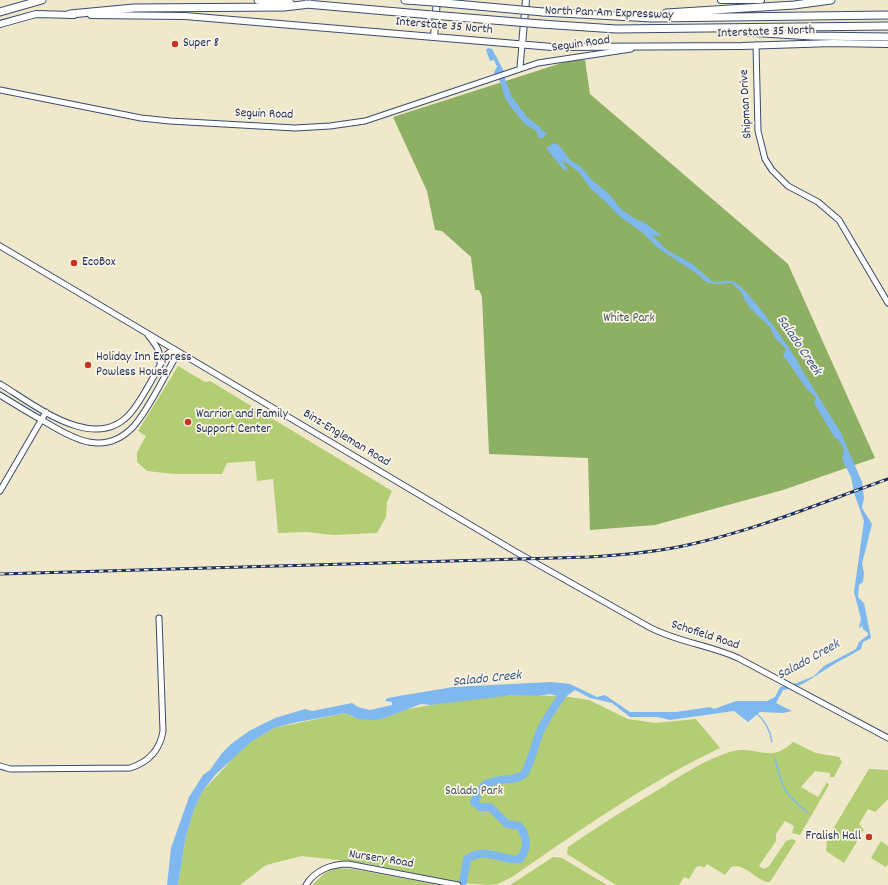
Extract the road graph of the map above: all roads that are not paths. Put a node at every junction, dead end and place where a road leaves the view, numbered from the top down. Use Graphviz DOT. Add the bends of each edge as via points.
graph roads {
  1 [pos="42,0"];
  2 [pos="258,0"];
  3 [pos="408,0"];
  4 [pos="526,0"];
  5 [pos="721,0"];
  6 [pos="761,0"];
  7 [pos="831,0"];
  8 [pos="435,1"];
  9 [pos="310,4"];
  10 [pos="0,12"];
  11 [pos="70,14"];
  12 [pos="888,15"];
  13 [pos="618,17"];
  14 [pos="0,24"];
  15 [pos="888,26"];
  16 [pos="709,29"];
  17 [pos="434,37"];
  18 [pos="888,37"];
  19 [pos="888,44"];
  20 [pos="522,45"];
  21 [pos="756,45"];
  22 [pos="645,47"];
  23 [pos="520,67"];
  24 [pos="0,90"];
  25 [pos="0,246"];
  26 [pos="888,304"];
  27 [pos="146,333"];
  28 [pos="174,349"];
  29 [pos="160,365"];
  30 [pos="0,384"];
  31 [pos="0,395"];
  32 [pos="46,412"];
  33 [pos="42,420"];
  34 [pos="0,491"];
  35 [pos="159,618"];
  36 [pos="642,623"];
  37 [pos="888,738"];
  38 [pos="0,766"];
  39 [pos="306,885"];
  40 [pos="458,885"];
  1 -- 10 [label="highway"];
  2 -- 9 [label="highway, North Pan Am Expressway"];
  3 -- 8 [label="highway, North Pan Am Expressway"];
  4 -- 20 [label="main road"];
  5 -- 6 [label="main road"];
  7 -- 13 [label="highway" via="794,5"];
  8 -- 13 [label="highway, North Pan Am Expressway, bridge"];
  8 -- 17 [label="main road"];
  9 -- 11 [label="highway" via="284,7 134,8"];
  9 -- 16 [label="highway, North Pan Am Expressway, bridge" via="616,29"];
  11 -- 14 [label="main road, Interstate 35 North" via="36,14"];
  11 -- 17 [label="main road, Interstate 35 North" via="185,16"];
  12 -- 13 [label="highway, North Pan Am Expressway"];
  15 -- 16 [label="highway, North Pan Am Expressway"];
  16 -- 18 [label="highway" via="812,36"];
  17 -- 20 [label="main road, Interstate 35 North"];
  19 -- 21 [label="main road, Interstate 35 North"];
  20 -- 22 [label="main road, Interstate 35 North"];
  20 -- 23 [label="street"];
  21 -- 22 [label="main road, Interstate 35 North"];
  21 -- 26 [label="street, Shipman Drive" via="758,131 765,159 788,186 820,203 839,220"];
  22 -- 23 [label="street, Seguin Road" via="554,59"];
  23 -- 24 [label="street, Seguin Road" via="365,121 309,128 164,120"];
  25 -- 27 [label="street, Binz-Engleman Road"];
  27 -- 28 [label="street, Binz-Engleman Road"];
  27 -- 29 [label="street" via="158,348 161,356"];
  28 -- 29 [label="street" via="166,355"];
  28 -- 33 [label="street" via="174,360 139,419 115,440 82,442"];
  28 -- 36 [label="street, Binz-Engleman Road" via="527,558"];
  29 -- 32 [label="street" via="133,410 115,424 98,429 81,428"];
  30 -- 32 [label="street"];
  31 -- 33 [label="street"];
  32 -- 33 [label="street"];
  33 -- 34 [label="street"];
  35 -- 38 [label="street" via="163,731 162,741 148,760 130,768 10,769"];
  36 -- 37 [label="street, Schofield Road" via="670,637 738,658"];
  39 -- 40 [label="street, Nursery Road" via="322,870 348,864"];
}
